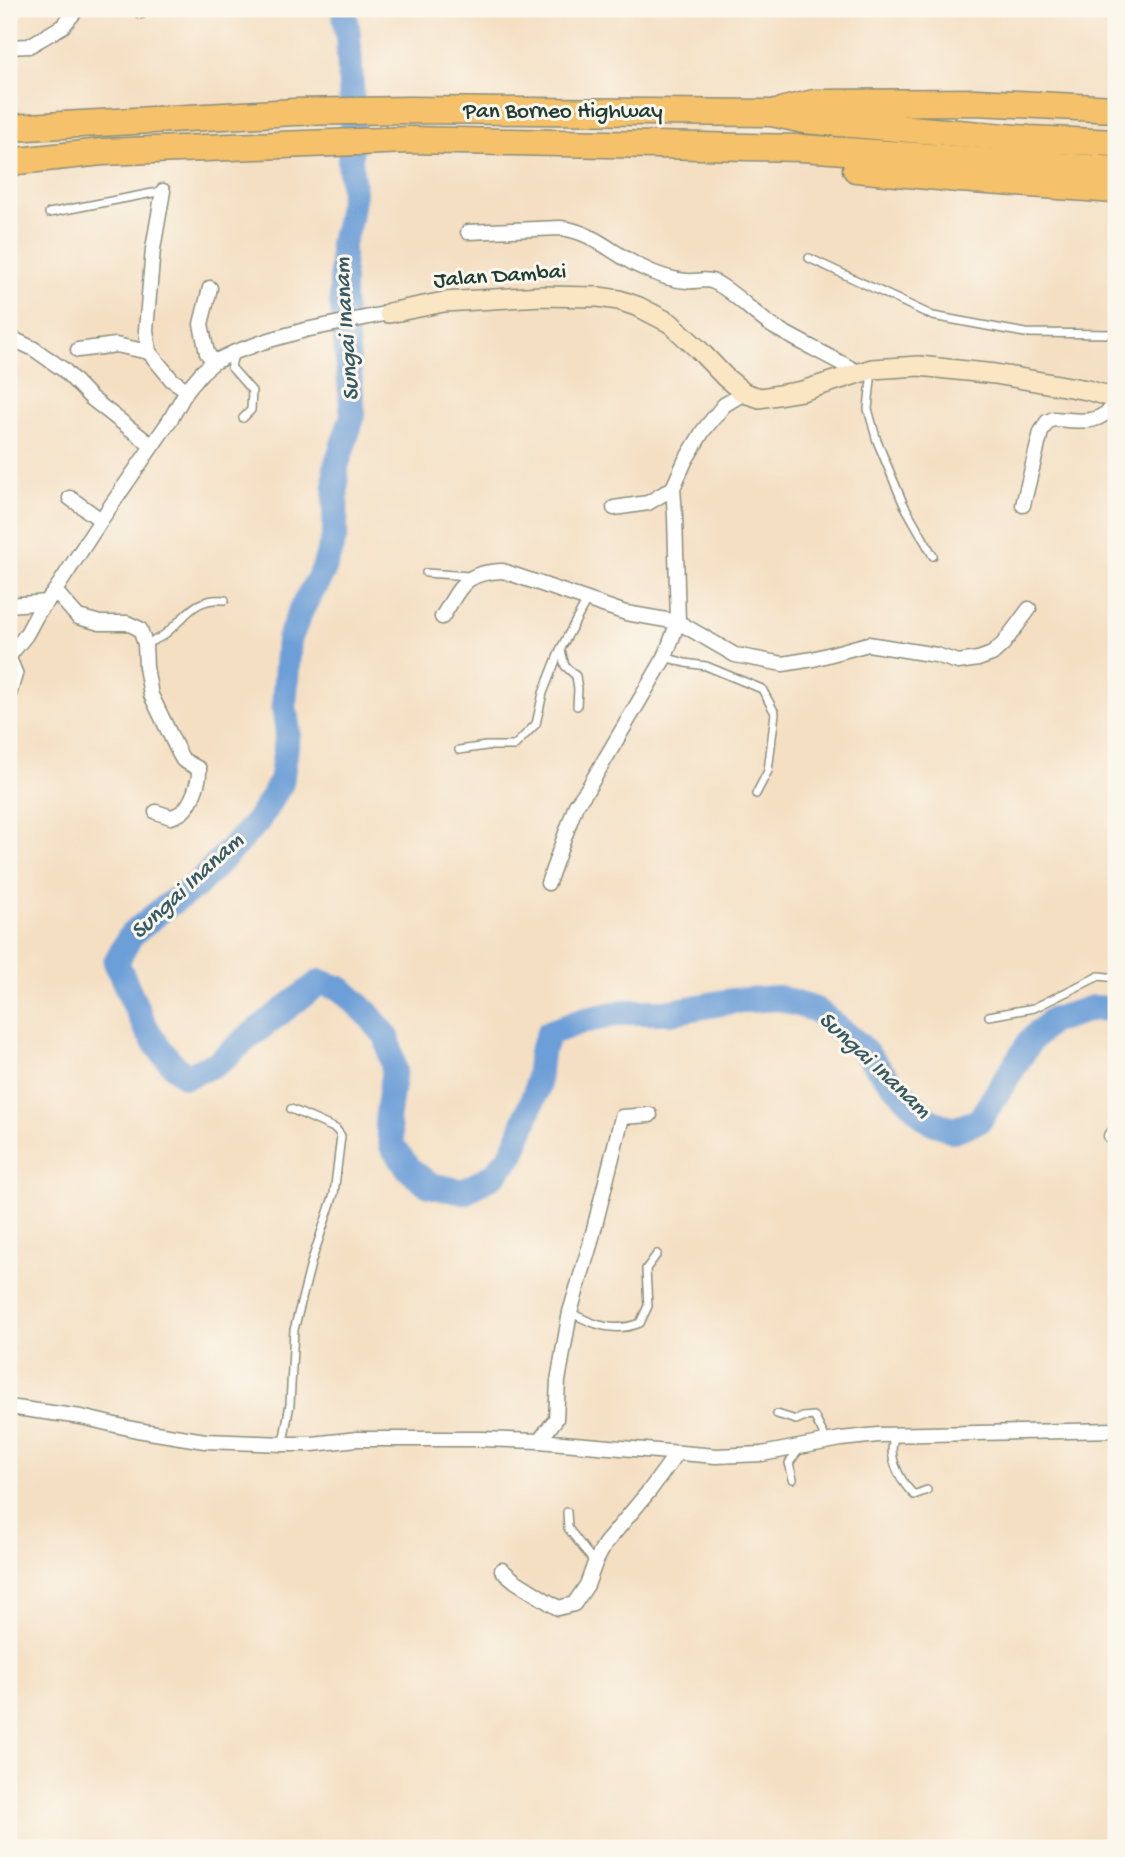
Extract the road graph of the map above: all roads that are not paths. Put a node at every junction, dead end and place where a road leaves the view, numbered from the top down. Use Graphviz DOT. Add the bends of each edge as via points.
graph roads {
  1 [pos="77,9"];
  2 [pos="9,47"];
  3 [pos="1116,109"];
  4 [pos="772,113"];
  5 [pos="9,128"];
  6 [pos="1116,143"];
  7 [pos="796,148"];
  8 [pos="9,162"];
  9 [pos="1116,170"];
  10 [pos="1116,190"];
  11 [pos="163,191"];
  12 [pos="49,213"];
  13 [pos="468,232"];
  14 [pos="809,258"];
  15 [pos="211,288"];
  16 [pos="389,313"];
  17 [pos="1116,334"];
  18 [pos="9,337"];
  19 [pos="78,350"];
  20 [pos="149,352"];
  21 [pos="234,353"];
  22 [pos="214,362"];
  23 [pos="866,371"];
  24 [pos="187,390"];
  25 [pos="744,393"];
  26 [pos="1116,398"];
  27 [pos="1116,404"];
  28 [pos="243,418"];
  29 [pos="151,445"];
  30 [pos="673,488"];
  31 [pos="70,498"];
  32 [pos="1023,505"];
  33 [pos="614,508"];
  34 [pos="101,520"];
  35 [pos="933,556"];
  36 [pos="425,573"];
  37 [pos="470,576"];
  38 [pos="51,596"];
  39 [pos="225,600"];
  40 [pos="587,600"];
  41 [pos="9,606"];
  42 [pos="1029,609"];
  43 [pos="442,617"];
  44 [pos="678,622"];
  45 [pos="145,644"];
  46 [pos="560,650"];
  47 [pos="10,655"];
  48 [pos="665,657"];
  49 [pos="577,706"];
  50 [pos="9,707"];
  51 [pos="459,750"];
  52 [pos="757,794"];
  53 [pos="156,812"];
  54 [pos="548,883"];
  55 [pos="1116,978"];
  56 [pos="989,1016"];
  57 [pos="291,1109"];
  58 [pos="650,1115"];
  59 [pos="657,1254"];
  60 [pos="570,1312"];
  61 [pos="9,1408"];
  62 [pos="777,1414"];
  63 [pos="1116,1430"];
  64 [pos="896,1435"];
  65 [pos="539,1441"];
  66 [pos="828,1442"];
  67 [pos="283,1444"];
  68 [pos="802,1447"];
  69 [pos="677,1453"];
  70 [pos="793,1479"];
  71 [pos="927,1490"];
  72 [pos="567,1512"];
  73 [pos="595,1563"];
  74 [pos="502,1570"];
  1 -- 2 [label="street" via="63,26 29,46"];
  3 -- 4 [label="highway" via="976,102 814,103"];
  4 -- 5 [label="highway, Pan Borneo Highway" via="294,112"];
  4 -- 6 [label="highway, Pan Borneo Highway" via="804,120"];
  7 -- 8 [label="highway, Pan Borneo Highway" via="409,140 102,152"];
  7 -- 9 [label="highway, Pan Borneo Highway"];
  7 -- 10 [label="highway" via="836,167"];
  11 -- 12 [label="lane"];
  11 -- 20 [label="street" via="146,317"];
  13 -- 23 [label="street" via="560,228 585,233 622,258 663,276 716,283 774,327"];
  14 -- 17 [label="lane" via="933,316 1025,332"];
  15 -- 22 [label="street" via="201,324 207,353"];
  16 -- 21 [label="street, Jalan Dambai" via="305,330"];
  16 -- 25 [label="street, Jalan Dambai" via="444,302 542,296 619,300 670,323"];
  18 -- 29 [label="street" via="64,370 91,398"];
  19 -- 20 [label="street" via="116,345"];
  20 -- 24 [label="street"];
  21 -- 22 [label="street, Jalan Dambai"];
  21 -- 28 [label="lane" via="231,367 252,391 251,410"];
  22 -- 24 [label="street, Jalan Dambai"];
  23 -- 25 [label="street" via="774,397"];
  23 -- 26 [label="street" via="919,366 995,374"];
  23 -- 35 [label="lane" via="868,409 877,441 903,503"];
  24 -- 29 [label="street, Jalan Dambai"];
  25 -- 30 [label="street" via="724,405 703,431"];
  27 -- 32 [label="street" via="1101,419 1047,422"];
  29 -- 34 [label="street, Jalan Dambai"];
  30 -- 33 [label="street" via="648,503"];
  30 -- 44 [label="street"];
  31 -- 34 [label="street"];
  34 -- 38 [label="street, Jalan Dambai"];
  36 -- 37 [label="lane"];
  37 -- 40 [label="street" via="503,571"];
  37 -- 43 [label="street"];
  38 -- 41 [label="street"];
  38 -- 45 [label="street" via="78,617 140,629"];
  38 -- 47 [label="street, Jalan Dambai"];
  39 -- 45 [label="lane" via="212,599 187,611 162,637"];
  40 -- 44 [label="street"];
  40 -- 46 [label="lane"];
  42 -- 44 [label="street" via="992,654 958,662 869,644 783,664 735,655"];
  44 -- 48 [label="street"];
  45 -- 53 [label="street" via="151,695 183,760 199,769 184,811 171,817"];
  46 -- 49 [label="lane" via="565,666 576,676"];
  46 -- 51 [label="lane" via="536,724 513,746"];
  47 -- 50 [label="lane" via="19,673"];
  48 -- 52 [label="lane" via="706,666 762,689 775,713 768,771"];
  48 -- 54 [label="street" via="576,805"];
  55 -- 56 [label="lane" via="1099,976 1034,1008"];
  57 -- 67 [label="lane" via="336,1129 341,1136 334,1194 294,1330"];
  58 -- 60 [label="street" via="622,1117 619,1124"];
  59 -- 60 [label="lane" via="646,1269 648,1307 640,1322 614,1328 592,1324"];
  60 -- 65 [label="street" via="556,1419"];
  61 -- 67 [label="street" via="205,1441"];
  62 -- 66 [label="lane" via="796,1420 814,1416"];
  63 -- 64 [label="street"];
  64 -- 66 [label="street"];
  64 -- 71 [label="lane" via="892,1457 907,1488 914,1495"];
  65 -- 67 [label="street" via="356,1438"];
  65 -- 69 [label="street"];
  66 -- 68 [label="street"];
  68 -- 69 [label="street" via="716,1456"];
  68 -- 70 [label="lane" via="789,1464"];
  69 -- 73 [label="street"];
  72 -- 73 [label="lane" via="568,1528"];
  73 -- 74 [label="street" via="574,1604 558,1608"];
}
